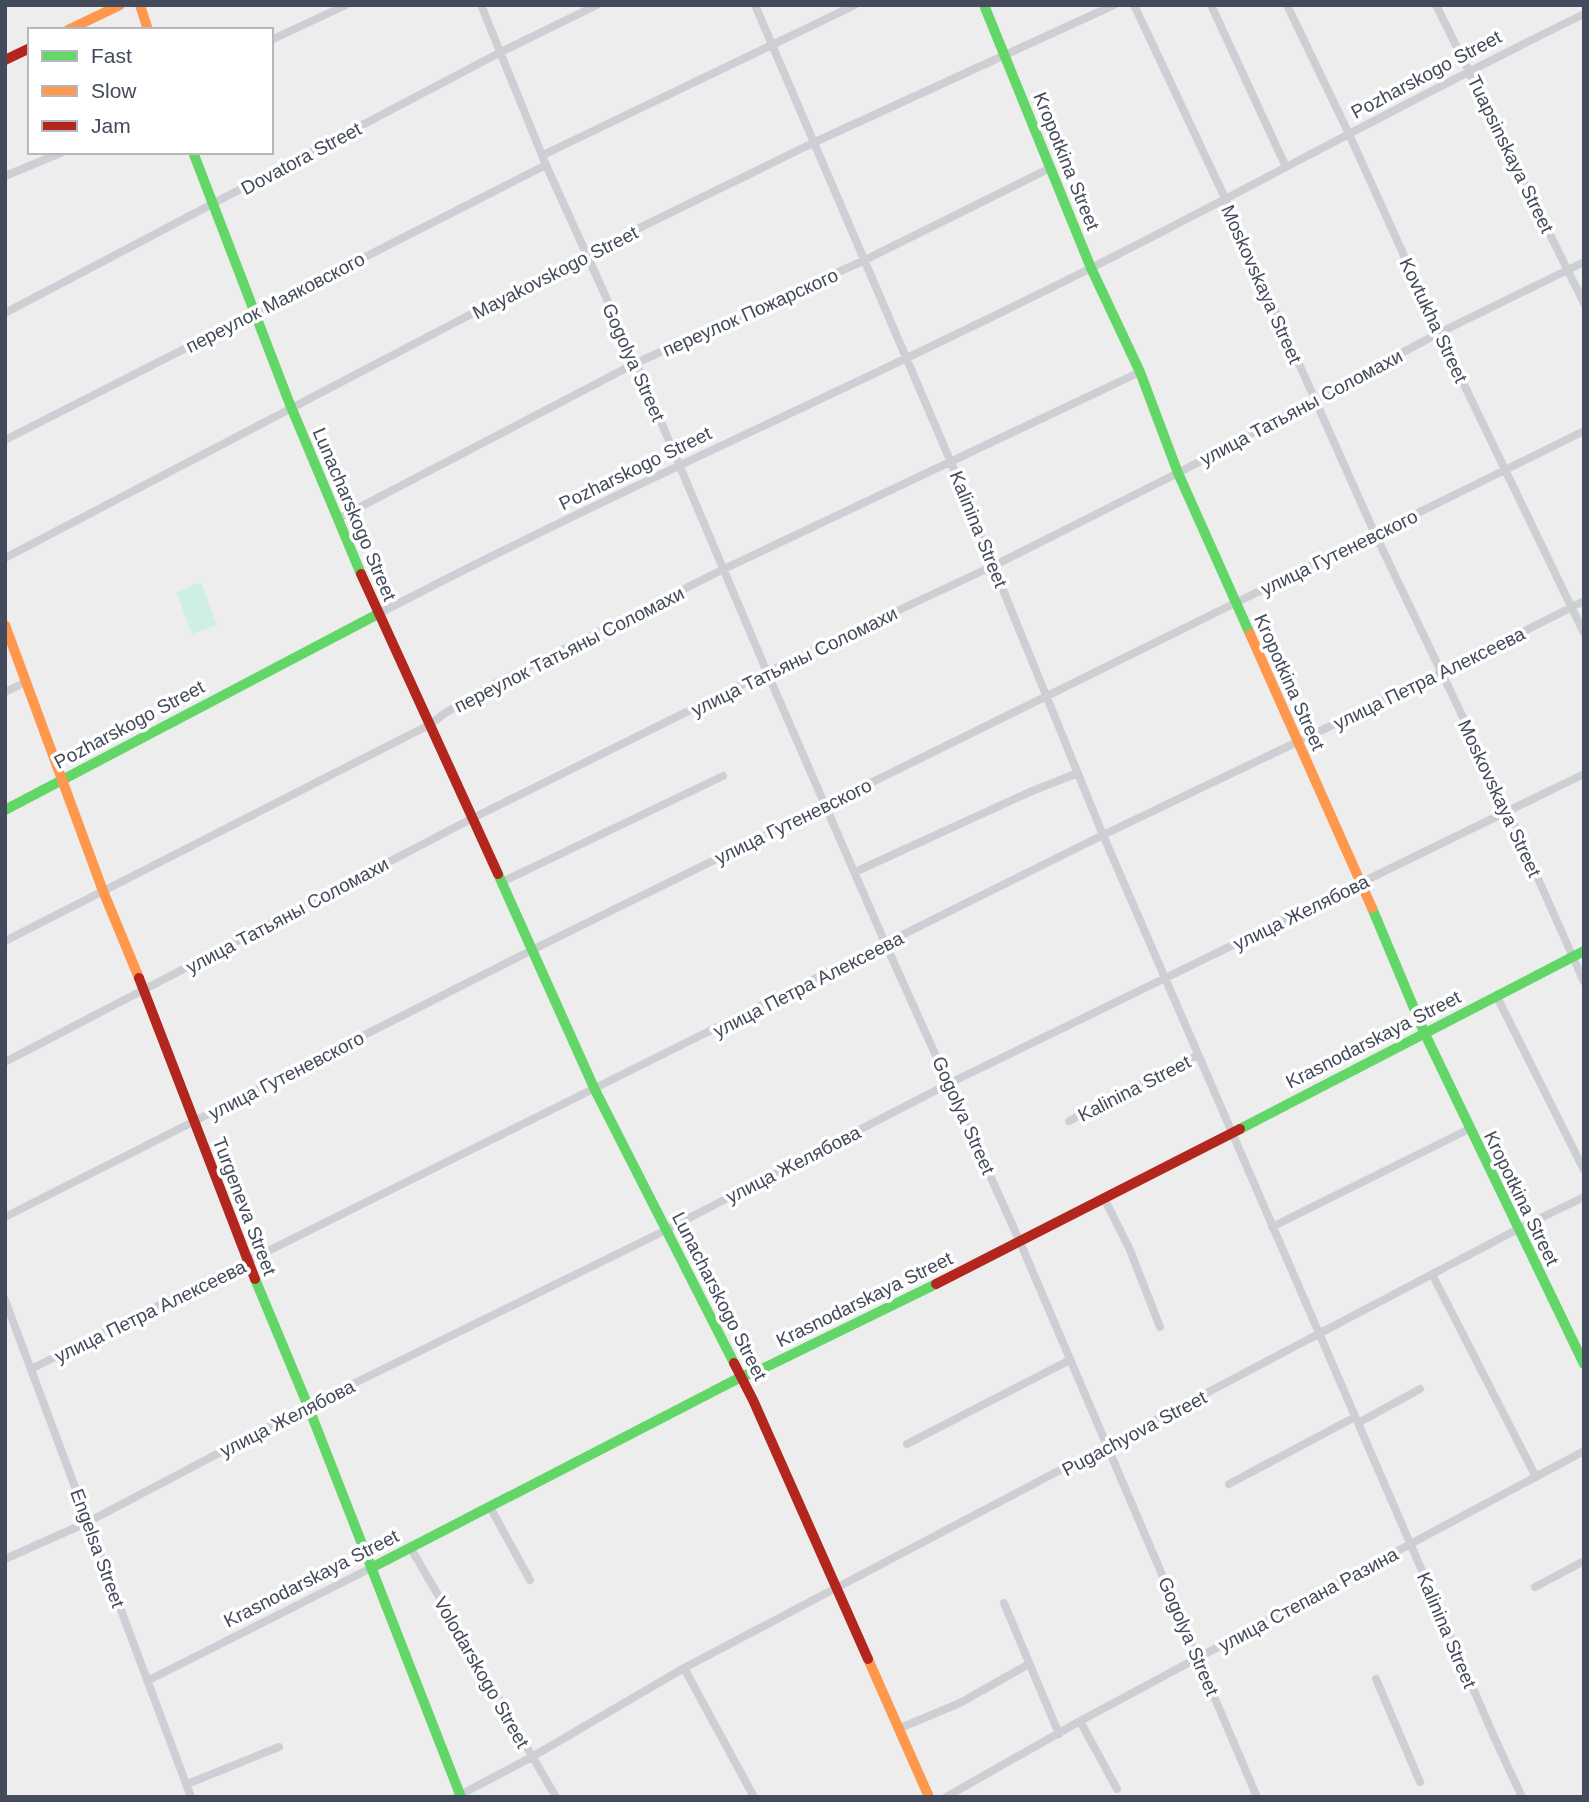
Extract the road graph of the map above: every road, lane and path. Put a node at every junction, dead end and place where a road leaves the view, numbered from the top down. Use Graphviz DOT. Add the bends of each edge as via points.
graph roads {
  1 [pos="120,5"];
  2 [pos="140,5"];
  3 [pos="346,5"];
  4 [pos="481,5"];
  5 [pos="597,5"];
  6 [pos="755,5"];
  7 [pos="855,5"];
  8 [pos="984,5"];
  9 [pos="1114,5"];
  10 [pos="1134,5"];
  11 [pos="1211,5"];
  12 [pos="1287,5"];
  13 [pos="1436,5"];
  14 [pos="1584,14"];
  15 [pos="72,28"];
  16 [pos="147,28"];
  17 [pos="273,39"];
  18 [pos="772,44"];
  19 [pos="28,49"];
  20 [pos="501,52"];
  21 [pos="1005,56"];
  22 [pos="5,60"];
  23 [pos="1469,70"];
  24 [pos="1349,134"];
  25 [pos="815,142"];
  26 [pos="57,154"];
  27 [pos="194,154"];
  28 [pos="543,155"];
  29 [pos="546,165"];
  30 [pos="1286,167"];
  31 [pos="1050,168"];
  32 [pos="5,176"];
  33 [pos="1225,198"];
  34 [pos="212,205"];
  35 [pos="586,254"];
  36 [pos="865,260"];
  37 [pos="1584,262"];
  38 [pos="1091,268"];
  39 [pos="1569,270"];
  40 [pos="1584,303"];
  41 [pos="5,313"];
  42 [pos="254,313"];
  43 [pos="1439,333"];
  44 [pos="905,359"];
  45 [pos="636,363"];
  46 [pos="1140,372"];
  47 [pos="1314,401"];
  48 [pos="292,409"];
  49 [pos="1584,431"];
  50 [pos="5,440"];
  51 [pos="950,460"];
  52 [pos="678,466"];
  53 [pos="1505,469"];
  54 [pos="1178,473"];
  55 [pos="339,518"];
  56 [pos="1375,534"];
  57 [pos="5,558"];
  58 [pos="993,566"];
  59 [pos="724,569"];
  60 [pos="1584,601"];
  61 [pos="1236,603"];
  62 [pos="1572,607"];
  63 [pos="378,614"];
  64 [pos="5,625"];
  65 [pos="1584,633"];
  66 [pos="767,672"];
  67 [pos="1441,673"];
  68 [pos="26,682"];
  69 [pos="5,692"];
  70 [pos="1048,696"];
  71 [pos="431,724"];
  72 [pos="1297,742"];
  73 [pos="1078,773"];
  74 [pos="1584,774"];
  75 [pos="723,776"];
  76 [pos="63,779"];
  77 [pos="826,805"];
  78 [pos="5,810"];
  79 [pos="1508,811"];
  80 [pos="472,818"];
  81 [pos="1103,835"];
  82 [pos="855,872"];
  83 [pos="502,882"];
  84 [pos="1361,883"];
  85 [pos="103,891"];
  86 [pos="5,941"];
  87 [pos="886,945"];
  88 [pos="534,950"];
  89 [pos="1584,951"];
  90 [pos="1572,957"];
  91 [pos="1166,978"];
  92 [pos="1584,982"];
  93 [pos="144,990"];
  94 [pos="1496,995"];
  95 [pos="1424,1032"];
  96 [pos="1199,1055"];
  97 [pos="5,1062"];
  98 [pos="950,1083"];
  99 [pos="595,1090"];
  100 [pos="193,1121"];
  101 [pos="1069,1121"];
  102 [pos="1469,1129"];
  103 [pos="1231,1131"];
  104 [pos="1584,1170"];
  105 [pos="1584,1197"];
  106 [pos="1104,1198"];
  107 [pos="5,1217"];
  108 [pos="1272,1227"];
  109 [pos="1518,1229"];
  110 [pos="666,1230"];
  111 [pos="1020,1242"];
  112 [pos="248,1263"];
  113 [pos="1433,1276"];
  114 [pos="5,1300"];
  115 [pos="1160,1327"];
  116 [pos="1319,1334"];
  117 [pos="1070,1360"];
  118 [pos="1584,1364"];
  119 [pos="33,1368"];
  120 [pos="741,1377"];
  121 [pos="1420,1390"];
  122 [pos="308,1406"];
  123 [pos="1356,1420"];
  124 [pos="907,1444"];
  125 [pos="1108,1447"];
  126 [pos="1584,1451"];
  127 [pos="1536,1477"];
  128 [pos="1229,1484"];
  129 [pos="490,1507"];
  130 [pos="88,1522"];
  131 [pos="1411,1545"];
  132 [pos="410,1548"];
  133 [pos="5,1559"];
  134 [pos="1584,1561"];
  135 [pos="371,1567"];
  136 [pos="530,1580"];
  137 [pos="1535,1587"];
  138 [pos="838,1589"];
  139 [pos="1004,1603"];
  140 [pos="1199,1657"];
  141 [pos="1029,1664"];
  142 [pos="684,1668"];
  143 [pos="1376,1679"];
  144 [pos="147,1681"];
  145 [pos="1080,1721"];
  146 [pos="900,1728"];
  147 [pos="1059,1734"];
  148 [pos="279,1747"];
  149 [pos="532,1757"];
  150 [pos="1420,1782"];
  151 [pos="187,1784"];
  152 [pos="1117,1789"];
  153 [pos="459,1796"];
  154 [pos="191,1797"];
  155 [pos="556,1797"];
  156 [pos="754,1797"];
  157 [pos="929,1797"];
  158 [pos="946,1797"];
  159 [pos="1257,1797"];
  160 [pos="1522,1797"];
  1 -- 15 [label="main road"];
  2 -- 16 [label="main road"];
  3 -- 17 [label="street"];
  4 -- 20 [label="street, Gogolya Street"];
  5 -- 20 [label="street, Dovatora Street"];
  6 -- 18 [label="street, Kalinina Street"];
  7 -- 18 [label="street"];
  8 -- 21 [label="main road, Kropotkina Street"];
  9 -- 21 [label="street, Mayakovskogo Street"];
  10 -- 33 [label="street, Moskovskaya Street"];
  11 -- 30 [label="street"];
  12 -- 24 [label="street, Kovtukha Street"];
  13 -- 23 [label="street, Tuapsinskaya Street"];
  14 -- 23 [label="street, Pozharskogo Street"];
  18 -- 25 [label="street, Kalinina Street"];
  18 -- 28 [label="street"];
  19 -- 22 [label="main road"];
  20 -- 28 [label="street, Gogolya Street"];
  20 -- 34 [label="street, Dovatora Street"];
  21 -- 25 [label="street, Mayakovskogo Street"];
  21 -- 31 [label="main road, Kropotkina Street"];
  23 -- 24 [label="street, Pozharskogo Street"];
  23 -- 39 [label="street, Tuapsinskaya Street"];
  24 -- 30 [label="street, Pozharskogo Street"];
  24 -- 43 [label="street, Kovtukha Street"];
  25 -- 35 [label="street, Mayakovskogo Street"];
  25 -- 36 [label="street, Kalinina Street"];
  26 -- 32 [label="street"];
  27 -- 34 [label="main road, Lunacharskogo Street"];
  28 -- 29 [label="street, Gogolya Street"];
  29 -- 35 [label="street, Gogolya Street"];
  29 -- 42 [label="street, переулок Маяковского"];
  30 -- 33 [label="street, Pozharskogo Street"];
  31 -- 36 [label="street, переулок Пожарского"];
  31 -- 38 [label="main road, Kropotkina Street"];
  33 -- 38 [label="street, Pozharskogo Street"];
  33 -- 47 [label="street, Moskovskaya Street"];
  34 -- 41 [label="street, Dovatora Street"];
  34 -- 42 [label="main road, Lunacharskogo Street"];
  35 -- 45 [label="street, Gogolya Street"];
  35 -- 48 [label="street, Mayakovskogo Street"];
  36 -- 44 [label="street, Kalinina Street"];
  36 -- 45 [label="street, переулок Пожарского"];
  37 -- 39 [label="street, улица Татьяны Соломахи"];
  38 -- 44 [label="street, Pozharskogo Street"];
  38 -- 46 [label="main road, Kropotkina Street"];
  39 -- 40 [label="street, Tuapsinskaya Street"];
  39 -- 43 [label="street, улица Татьяны Соломахи"];
  42 -- 48 [label="main road, Lunacharskogo Street"];
  42 -- 50 [label="street, переулок Маяковского"];
  43 -- 47 [label="street, улица Татьяны Соломахи"];
  43 -- 53 [label="street, Kovtukha Street"];
  44 -- 51 [label="street, Kalinina Street"];
  44 -- 52 [label="street, Pozharskogo Street"];
  45 -- 52 [label="street, Gogolya Street"];
  45 -- 55 [label="street, переулок Пожарского"];
  46 -- 51 [label="street, переулок Татьяны Соломахи"];
  46 -- 54 [label="main road, Kropotkina Street"];
  47 -- 54 [label="street, улица Татьяны Соломахи"];
  47 -- 56 [label="street, Moskovskaya Street"];
  48 -- 55 [label="main road, Lunacharskogo Street"];
  48 -- 57 [label="street, Mayakovskogo Street"];
  49 -- 53 [label="street, улица Гутеневского"];
  51 -- 58 [label="street, Kalinina Street"];
  51 -- 59 [label="street, переулок Татьяны Соломахи"];
  52 -- 59 [label="street, Gogolya Street"];
  52 -- 63 [label="street, Pozharskogo Street"];
  53 -- 56 [label="street, улица Гутеневского"];
  53 -- 62 [label="street, Kovtukha Street"];
  54 -- 58 [label="street, улица Татьяны Соломахи"];
  54 -- 61 [label="main road, Kropotkina Street"];
  55 -- 63 [label="main road, Lunacharskogo Street"];
  56 -- 61 [label="street, улица Гутеневского"];
  56 -- 67 [label="street, Moskovskaya Street"];
  58 -- 66 [label="street, улица Татьяны Соломахи"];
  58 -- 70 [label="street, Kalinina Street"];
  59 -- 66 [label="street, Gogolya Street"];
  59 -- 71 [label="street, переулок Татьяны Соломахи" via="498,682"];
  60 -- 62 [label="street, улица Петра Алексеева"];
  61 -- 70 [label="street, улица Гутеневского"];
  61 -- 72 [label="main road, Kropotkina Street"];
  62 -- 65 [label="street, Kovtukha Street"];
  62 -- 67 [label="street, улица Петра Алексеева"];
  63 -- 71 [label="main road, Lunacharskogo Street"];
  63 -- 76 [label="main road, Pozharskogo Street"];
  64 -- 68 [label="main road, Turgeneva Street"];
  66 -- 77 [label="street, Gogolya Street"];
  66 -- 80 [label="street, улица Татьяны Соломахи"];
  67 -- 72 [label="street, улица Петра Алексеева"];
  67 -- 79 [label="street, Moskovskaya Street"];
  68 -- 69 [label="street"];
  68 -- 76 [label="main road, Turgeneva Street"];
  70 -- 73 [label="street, Kalinina Street"];
  70 -- 77 [label="street, улица Гутеневского"];
  71 -- 80 [label="main road, Lunacharskogo Street"];
  71 -- 85 [label="street, переулок Татьяны Соломахи"];
  72 -- 81 [label="street, улица Петра Алексеева"];
  72 -- 84 [label="main road, Kropotkina Street"];
  73 -- 81 [label="street, Kalinina Street"];
  73 -- 82 [label="street"];
  74 -- 79 [label="street, улица Желябова"];
  75 -- 83 [label="street"];
  76 -- 78 [label="main road, Pozharskogo Street"];
  76 -- 85 [label="main road, Turgeneva Street"];
  77 -- 82 [label="street, Gogolya Street"];
  77 -- 88 [label="street, улица Гутеневского"];
  79 -- 84 [label="street, улица Желябова"];
  79 -- 90 [label="street, Moskovskaya Street"];
  80 -- 83 [label="main road, Lunacharskogo Street"];
  80 -- 93 [label="street, улица Татьяны Соломахи"];
  81 -- 87 [label="street, улица Петра Алексеева"];
  81 -- 91 [label="street, Kalinina Street"];
  82 -- 87 [label="street, Gogolya Street"];
  83 -- 88 [label="main road, Lunacharskogo Street"];
  84 -- 91 [label="street, улица Желябова"];
  84 -- 95 [label="main road, Kropotkina Street"];
  85 -- 86 [label="street, переулок Татьяны Соломахи"];
  85 -- 93 [label="main road, Turgeneva Street"];
  87 -- 98 [label="street, Gogolya Street"];
  87 -- 99 [label="street, улица Петра Алексеева"];
  88 -- 99 [label="main road, Lunacharskogo Street"];
  88 -- 100 [label="street, улица Гутеневского"];
  89 -- 90 [label="main road, Krasnodarskaya Street"];
  90 -- 92 [label="street, Moskovskaya Street"];
  90 -- 94 [label="main road, Krasnodarskaya Street"];
  91 -- 96 [label="street, Kalinina Street"];
  91 -- 98 [label="street, улица Желябова"];
  93 -- 97 [label="street, улица Татьяны Соломахи"];
  93 -- 100 [label="main road, Turgeneva Street"];
  94 -- 95 [label="main road, Krasnodarskaya Street"];
  94 -- 104 [label="street"];
  95 -- 102 [label="main road, Kropotkina Street"];
  95 -- 103 [label="main road, Krasnodarskaya Street"];
  96 -- 101 [label="street, Kalinina Street"];
  96 -- 103 [label="street, Kalinina Street"];
  98 -- 110 [label="street, улица Желябова"];
  98 -- 111 [label="street, Gogolya Street"];
  99 -- 110 [label="main road, Lunacharskogo Street"];
  99 -- 112 [label="street, улица Петра Алексеева"];
  100 -- 107 [label="street, улица Гутеневского"];
  100 -- 112 [label="main road, Turgeneva Street"];
  102 -- 108 [label="street"];
  102 -- 109 [label="main road, Kropotkina Street"];
  103 -- 106 [label="main road, Krasnodarskaya Street"];
  103 -- 108 [label="street, Kalinina Street"];
  105 -- 109 [label="street, Pugachyova Street"];
  106 -- 111 [label="main road, Krasnodarskaya Street"];
  106 -- 115 [label="street"];
  108 -- 116 [label="street, Kalinina Street"];
  109 -- 113 [label="street, Pugachyova Street"];
  109 -- 118 [label="main road, Kropotkina Street"];
  110 -- 120 [label="main road, Lunacharskogo Street"];
  110 -- 122 [label="street, улица Желябова"];
  111 -- 117 [label="street, Gogolya Street"];
  111 -- 120 [label="main road, Krasnodarskaya Street"];
  112 -- 119 [label="street, улица Петра Алексеева"];
  112 -- 122 [label="main road, Turgeneva Street"];
  113 -- 116 [label="street, Pugachyova Street"];
  113 -- 127 [label="street"];
  114 -- 119 [label="street, Engelsa Street"];
  116 -- 123 [label="street, Kalinina Street"];
  116 -- 125 [label="street, Pugachyova Street"];
  117 -- 124 [label="street"];
  117 -- 125 [label="street, Gogolya Street"];
  119 -- 130 [label="street, Engelsa Street"];
  120 -- 129 [label="main road, Krasnodarskaya Street"];
  120 -- 138 [label="main road, Lunacharskogo Street"];
  121 -- 123 [label="street"];
  122 -- 130 [label="street, улица Желябова"];
  122 -- 135 [label="main road, Turgeneva Street"];
  123 -- 128 [label="street"];
  123 -- 131 [label="street, Kalinina Street"];
  125 -- 138 [label="street, Pugachyova Street"];
  125 -- 140 [label="street, Gogolya Street"];
  126 -- 127 [label="street, улица Степана Разина"];
  127 -- 131 [label="street, улица Степана Разина"];
  129 -- 132 [label="main road, Krasnodarskaya Street"];
  129 -- 136 [label="street"];
  130 -- 133 [label="street, улица Желябова"];
  130 -- 144 [label="street, Engelsa Street"];
  131 -- 140 [label="street, улица Степана Разина"];
  131 -- 160 [label="street, Kalinina Street"];
  132 -- 135 [label="main road, Krasnodarskaya Street"];
  132 -- 149 [label="street, Volodarskogo Street"];
  134 -- 137 [label="street"];
  135 -- 144 [label="street, Krasnodarskaya Street"];
  135 -- 153 [label="main road, Turgeneva Street"];
  138 -- 142 [label="street, Pugachyova Street"];
  138 -- 146 [label="main road, Lunacharskogo Street"];
  139 -- 141 [label="street"];
  140 -- 145 [label="street, улица Степана Разина"];
  140 -- 159 [label="street, Gogolya Street"];
  141 -- 146 [label="street" via="960,1703"];
  141 -- 147 [label="street"];
  142 -- 149 [label="street, Pugachyova Street"];
  142 -- 156 [label="street"];
  143 -- 150 [label="street"];
  144 -- 151 [label="street, Engelsa Street"];
  145 -- 147 [label="street, улица Степана Разина"];
  145 -- 152 [label="street"];
  146 -- 157 [label="main road, Lunacharskogo Street"];
  147 -- 158 [label="street, улица Степана Разина"];
  148 -- 151 [label="street"];
  149 -- 153 [label="street, Pugachyova Street"];
  149 -- 155 [label="street, Volodarskogo Street"];
  151 -- 154 [label="street, Engelsa Street"];
}
